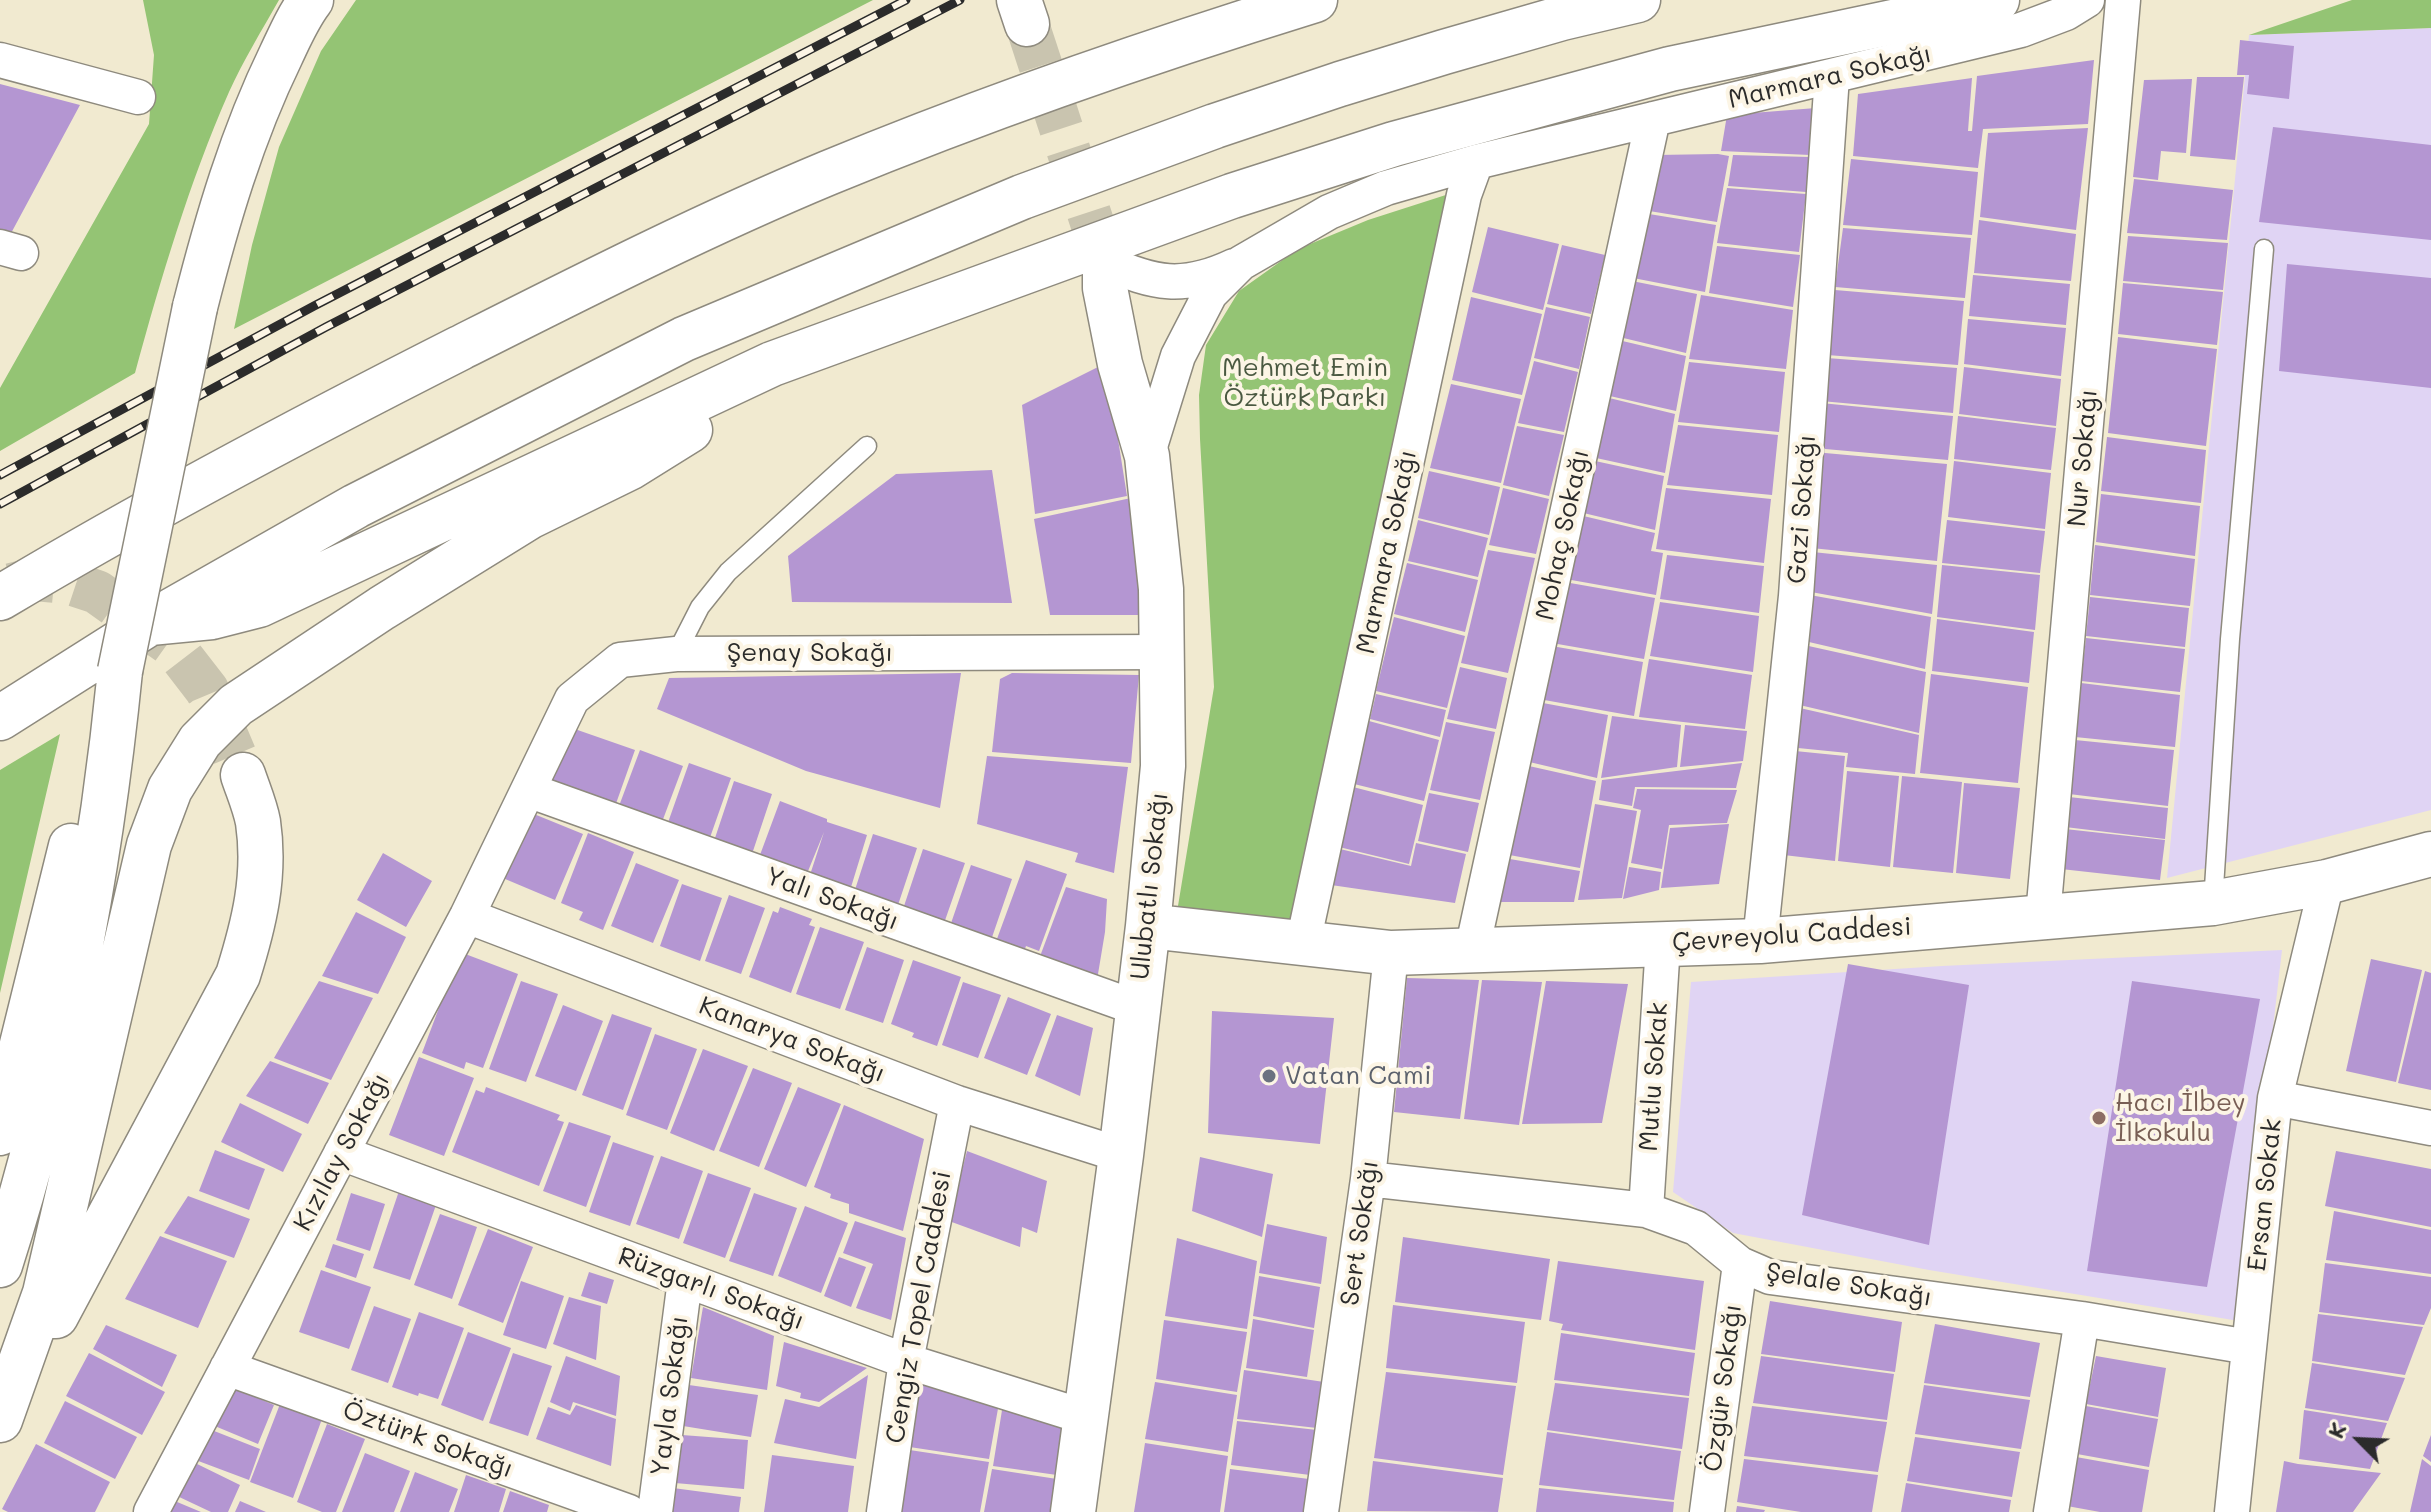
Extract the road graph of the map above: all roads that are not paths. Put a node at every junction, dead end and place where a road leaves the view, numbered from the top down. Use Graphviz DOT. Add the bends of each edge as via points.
graph roads {
  1 [pos="311,0"];
  2 [pos="1315,0"];
  3 [pos="1638,0"];
  4 [pos="1997,0"];
  5 [pos="2087,0"];
  6 [pos="2123,0"];
  7 [pos="0,60"];
  8 [pos="1832,76"];
  9 [pos="138,97"];
  10 [pos="1653,119"];
  11 [pos="1476,162"];
  12 [pos="2264,249"];
  13 [pos="1105,262"];
  14 [pos="1241,263"];
  15 [pos="995,283"];
  16 [pos="867,446"];
  17 [pos="1147,456"];
  18 [pos="0,598"];
  19 [pos="150,623"];
  20 [pos="1163,652"];
  21 [pos="676,654"];
  22 [pos="120,671"];
  23 [pos="0,718"];
  24 [pos="243,775"];
  25 [pos="528,790"];
  26 [pos="2431,854"];
  27 [pos="2327,882"];
  28 [pos="2213,903"];
  29 [pos="467,916"];
  30 [pos="2043,916"];
  31 [pos="1148,926"];
  32 [pos="1760,941"];
  33 [pos="1303,943"];
  34 [pos="1663,944"];
  35 [pos="1472,950"];
  36 [pos="1391,953"];
  37 [pos="1137,1008"];
  38 [pos="2275,1098"];
  39 [pos="957,1103"];
  40 [pos="2431,1128"];
  41 [pos="0,1133"];
  42 [pos="341,1153"];
  43 [pos="1121,1155"];
  44 [pos="1368,1179"];
  45 [pos="1646,1210"];
  46 [pos="1740,1264"];
  47 [pos="0,1265"];
  48 [pos="685,1280"];
  49 [pos="2082,1319"];
  50 [pos="2249,1347"];
  51 [pos="906,1361"];
  52 [pos="227,1368"];
  53 [pos="1085,1417"];
  54 [pos="0,1420"];
  55 [pos="0,1430"];
  56 [pos="151,1512"];
  57 [pos="629,1512"];
  58 [pos="655,1512"];
  59 [pos="884,1512"];
  60 [pos="1073,1512"];
  61 [pos="1321,1512"];
  62 [pos="1707,1512"];
  63 [pos="2051,1512"];
  64 [pos="2232,1512"];
  1 -- 22 [label="main road, bridge" via="272,74 215,227"];
  2 -- 18 [label="main road" via="1029,95 812,181 576,289 345,406 108,533"];
  3 -- 19 [label="main road" via="1340,84 1022,197 885,254 684,339 543,409 356,506"];
  4 -- 15 [label="main road" via="1670,69 1514,109 1232,196"];
  5 -- 8 [label="street, Marmara Sokağı" via="2021,30"];
  6 -- 30 [label="street, Nur Sokağı"];
  7 -- 9 [label="street"];
  8 -- 10 [label="street, Marmara Sokağı"];
  8 -- 32 [label="street, Gazi Sokağı" via="1796,596"];
  10 -- 11 [label="street, Marmara Sokağı"];
  10 -- 35 [label="street, Mohaç Sokağı"];
  11 -- 14 [label="street, Marmara Sokağı" via="1386,188 1329,212"];
  11 -- 33 [label="street, Marmara Sokağı" via="1464,195"];
  12 -- 28 [label="lane"];
  13 -- 14 [label="street" via="1162,283 1193,282"];
  13 -- 17 [label="main road, Ulubatlı Sokağı" via="1120,364"];
  14 -- 17 [label="street, Marmara Sokağı" via="1210,294 1178,356"];
  15 -- 19 [label="main road" via="772,364 259,605 212,617"];
  15 -- 54 [label="main road" via="755,392 629,468 529,517 293,665 236,705 200,741 170,789 149,845 45,1293"];
  16 -- 21 [label="lane" via="728,572 700,607"];
  17 -- 20 [label="main road, Ulubatlı Sokağı"];
  19 -- 23 [label="main road"];
  20 -- 21 [label="street, Şenay Sokağı"];
  20 -- 31 [label="main road, Ulubatlı Sokağı" via="1163,766"];
  21 -- 25 [label="street, Şenay Sokağı" via="620,660 572,699"];
  22 -- 41 [label="main road"];
  22 -- 47 [label="main road" via="108,790 70,1008"];
  24 -- 55 [label="main road" via="262,859 256,918 238,975"];
  25 -- 29 [label="street, Kızılay Sokağı"];
  25 -- 37 [label="street, Yalı Sokağı"];
  26 -- 27 [label="main road, Çevreyolu Caddesi"];
  27 -- 28 [label="main road, Çevreyolu Caddesi"];
  27 -- 38 [label="street, Ersan Sokak"];
  28 -- 30 [label="main road, Çevreyolu Caddesi"];
  29 -- 39 [label="street, Kanarya Sokağı"];
  29 -- 42 [label="street, Kızılay Sokağı"];
  30 -- 32 [label="main road, Çevreyolu Caddesi"];
  31 -- 33 [label="main road, Çevreyolu Caddesi"];
  31 -- 37 [label="main road, Ulubatlı Sokağı"];
  32 -- 34 [label="main road, Çevreyolu Caddesi"];
  33 -- 36 [label="main road, Çevreyolu Caddesi"];
  34 -- 35 [label="main road, Çevreyolu Caddesi"];
  34 -- 45 [label="street, Mutlu Sokak"];
  35 -- 36 [label="main road, Çevreyolu Caddesi"];
  36 -- 44 [label="street, Sert Sokağı"];
  37 -- 43 [label="main road, Ulubatlı Sokağı"];
  38 -- 40 [label="street"];
  38 -- 50 [label="street, Ersan Sokak"];
  39 -- 43 [label="street, Kanarya Sokağı"];
  39 -- 51 [label="street, Cengiz Topel Caddesi"];
  42 -- 48 [label="street, Rüzgarlı Sokağı"];
  42 -- 52 [label="street, Kızılay Sokağı"];
  43 -- 53 [label="main road, Ulubatlı Sokağı"];
  44 -- 45 [label="street, Şelale Sokağı"];
  44 -- 61 [label="street, Sert Sokağı"];
  45 -- 46 [label="street, Şelale Sokağı" via="1696,1228"];
  46 -- 49 [label="street, Şelale Sokağı" via="1770,1277"];
  46 -- 62 [label="street, Özgür Sokağı"];
  48 -- 51 [label="street, Rüzgarlı Sokağı"];
  48 -- 58 [label="street, Yayla Sokağı"];
  49 -- 50 [label="street, Şelale Sokağı"];
  49 -- 63 [label="street"];
  50 -- 64 [label="street, Ersan Sokak"];
  51 -- 53 [label="street, Rüzgarlı Sokağı"];
  51 -- 59 [label="street, Cengiz Topel Caddesi"];
  52 -- 56 [label="street, Kızılay Sokağı"];
  52 -- 57 [label="street, Öztürk Sokağı"];
  53 -- 60 [label="main road, Ulubatlı Sokağı"];
}
